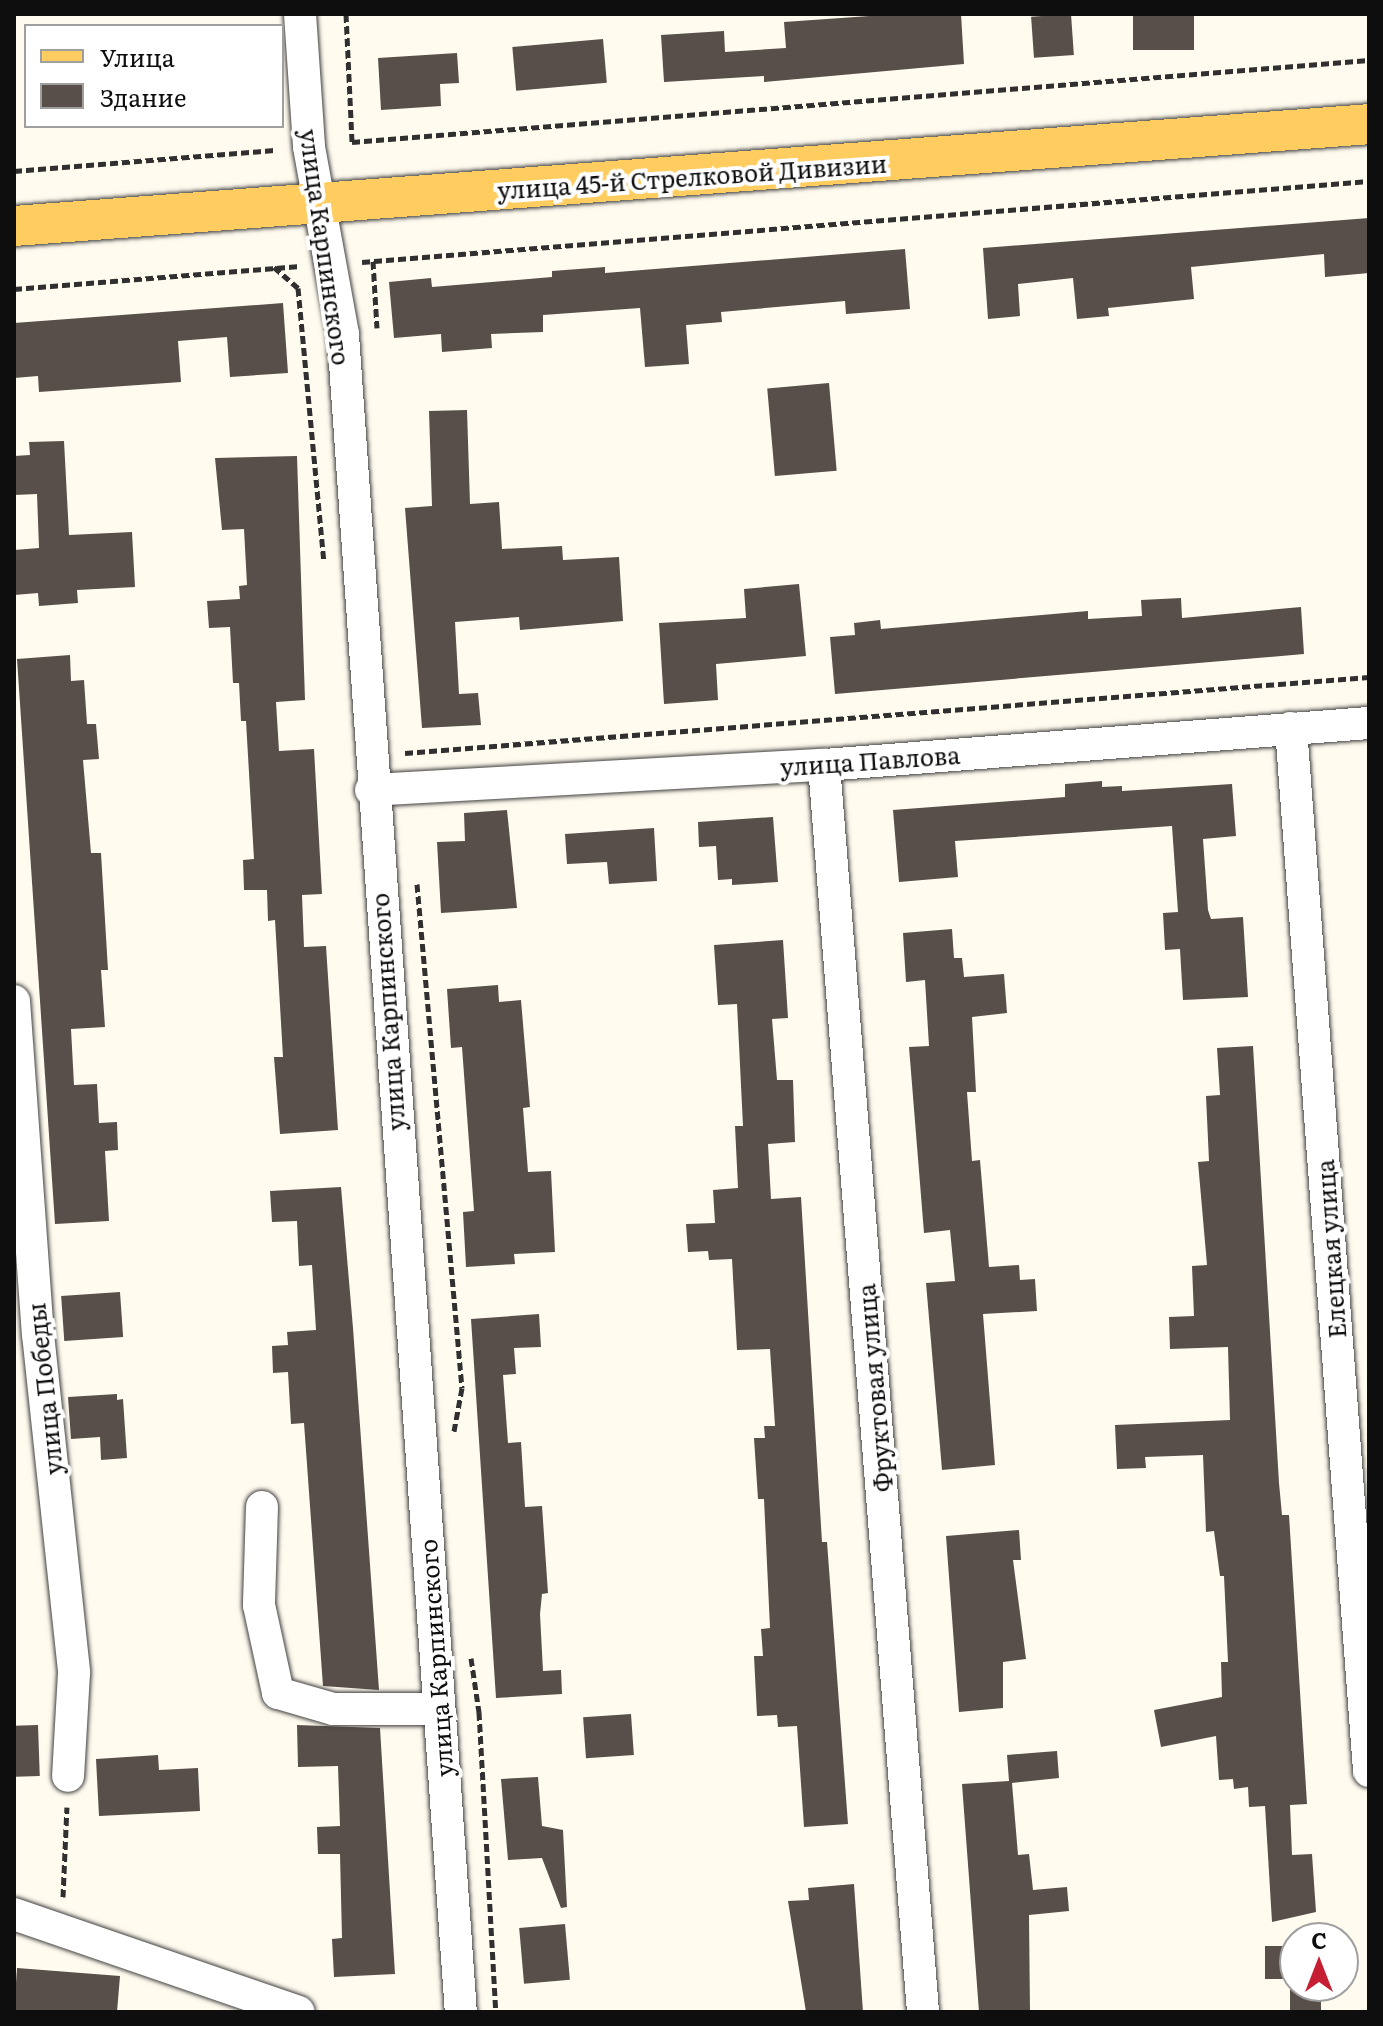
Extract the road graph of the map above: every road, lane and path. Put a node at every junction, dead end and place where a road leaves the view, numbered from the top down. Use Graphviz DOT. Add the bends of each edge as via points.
graph roads {
  1 [pos="300,14"];
  2 [pos="346,14"];
  3 [pos="1369,60"];
  4 [pos="1369,124"];
  5 [pos="274,150"];
  6 [pos="14,171"];
  7 [pos="1369,181"];
  8 [pos="320,205"];
  9 [pos="14,226"];
  10 [pos="373,261"];
  11 [pos="333,264"];
  12 [pos="14,289"];
  13 [pos="378,341"];
  14 [pos="1369,677"];
  15 [pos="1369,723"];
  16 [pos="1291,728"];
  17 [pos="404,737"];
  18 [pos="405,753"];
  19 [pos="824,765"];
  20 [pos="408,787"];
  21 [pos="371,790"];
  22 [pos="415,866"];
  23 [pos="14,1001"];
  24 [pos="452,1445"];
  25 [pos="262,1507"];
  26 [pos="470,1652"];
  27 [pos="438,1709"];
  28 [pos="1369,1771"];
  29 [pos="68,1776"];
  30 [pos="14,1914"];
  31 [pos="61,1930"];
  32 [pos="299,2012"];
  33 [pos="461,2012"];
  34 [pos="496,2012"];
  35 [pos="923,2012"];
  1 -- 8 [label="street, улица Карпинского" via="309,147"];
  2 -- 3 [label="path" via="352,142"];
  4 -- 8 [label="main road, улица 45-й Стрелковой Дивизии"];
  5 -- 6 [label="path"];
  7 -- 10 [label="path"];
  8 -- 9 [label="main road, улица 45-й Стрелковой Дивизии"];
  8 -- 11 [label="street, улица Карпинского"];
  10 -- 11 [label="path"];
  10 -- 13 [label="path"];
  11 -- 12 [label="path"];
  11 -- 21 [label="street, улица Карпинского" via="343,335"];
  14 -- 18 [label="path"];
  15 -- 16 [label="street, улица Павлова"];
  16 -- 19 [label="street, улица Павлова"];
  16 -- 28 [label="street, Елецкая улица"];
  17 -- 18 [label="path"];
  18 -- 20 [label="path"];
  19 -- 20 [label="street, улица Павлова"];
  19 -- 35 [label="street, Фруктовая улица"];
  20 -- 21 [label="street, улица Павлова"];
  21 -- 27 [label="street, улица Карпинского"];
  22 -- 24 [label="path" via="462,1388"];
  23 -- 29 [label="street, улица Победы" via="38,1334 74,1673"];
  25 -- 27 [label="street" via="259,1605 278,1693 333,1709"];
  26 -- 34 [label="path" via="479,1712"];
  27 -- 33 [label="street, улица Карпинского"];
  29 -- 31 [label="path"];
  30 -- 31 [label="street"];
  31 -- 32 [label="street"];
}
